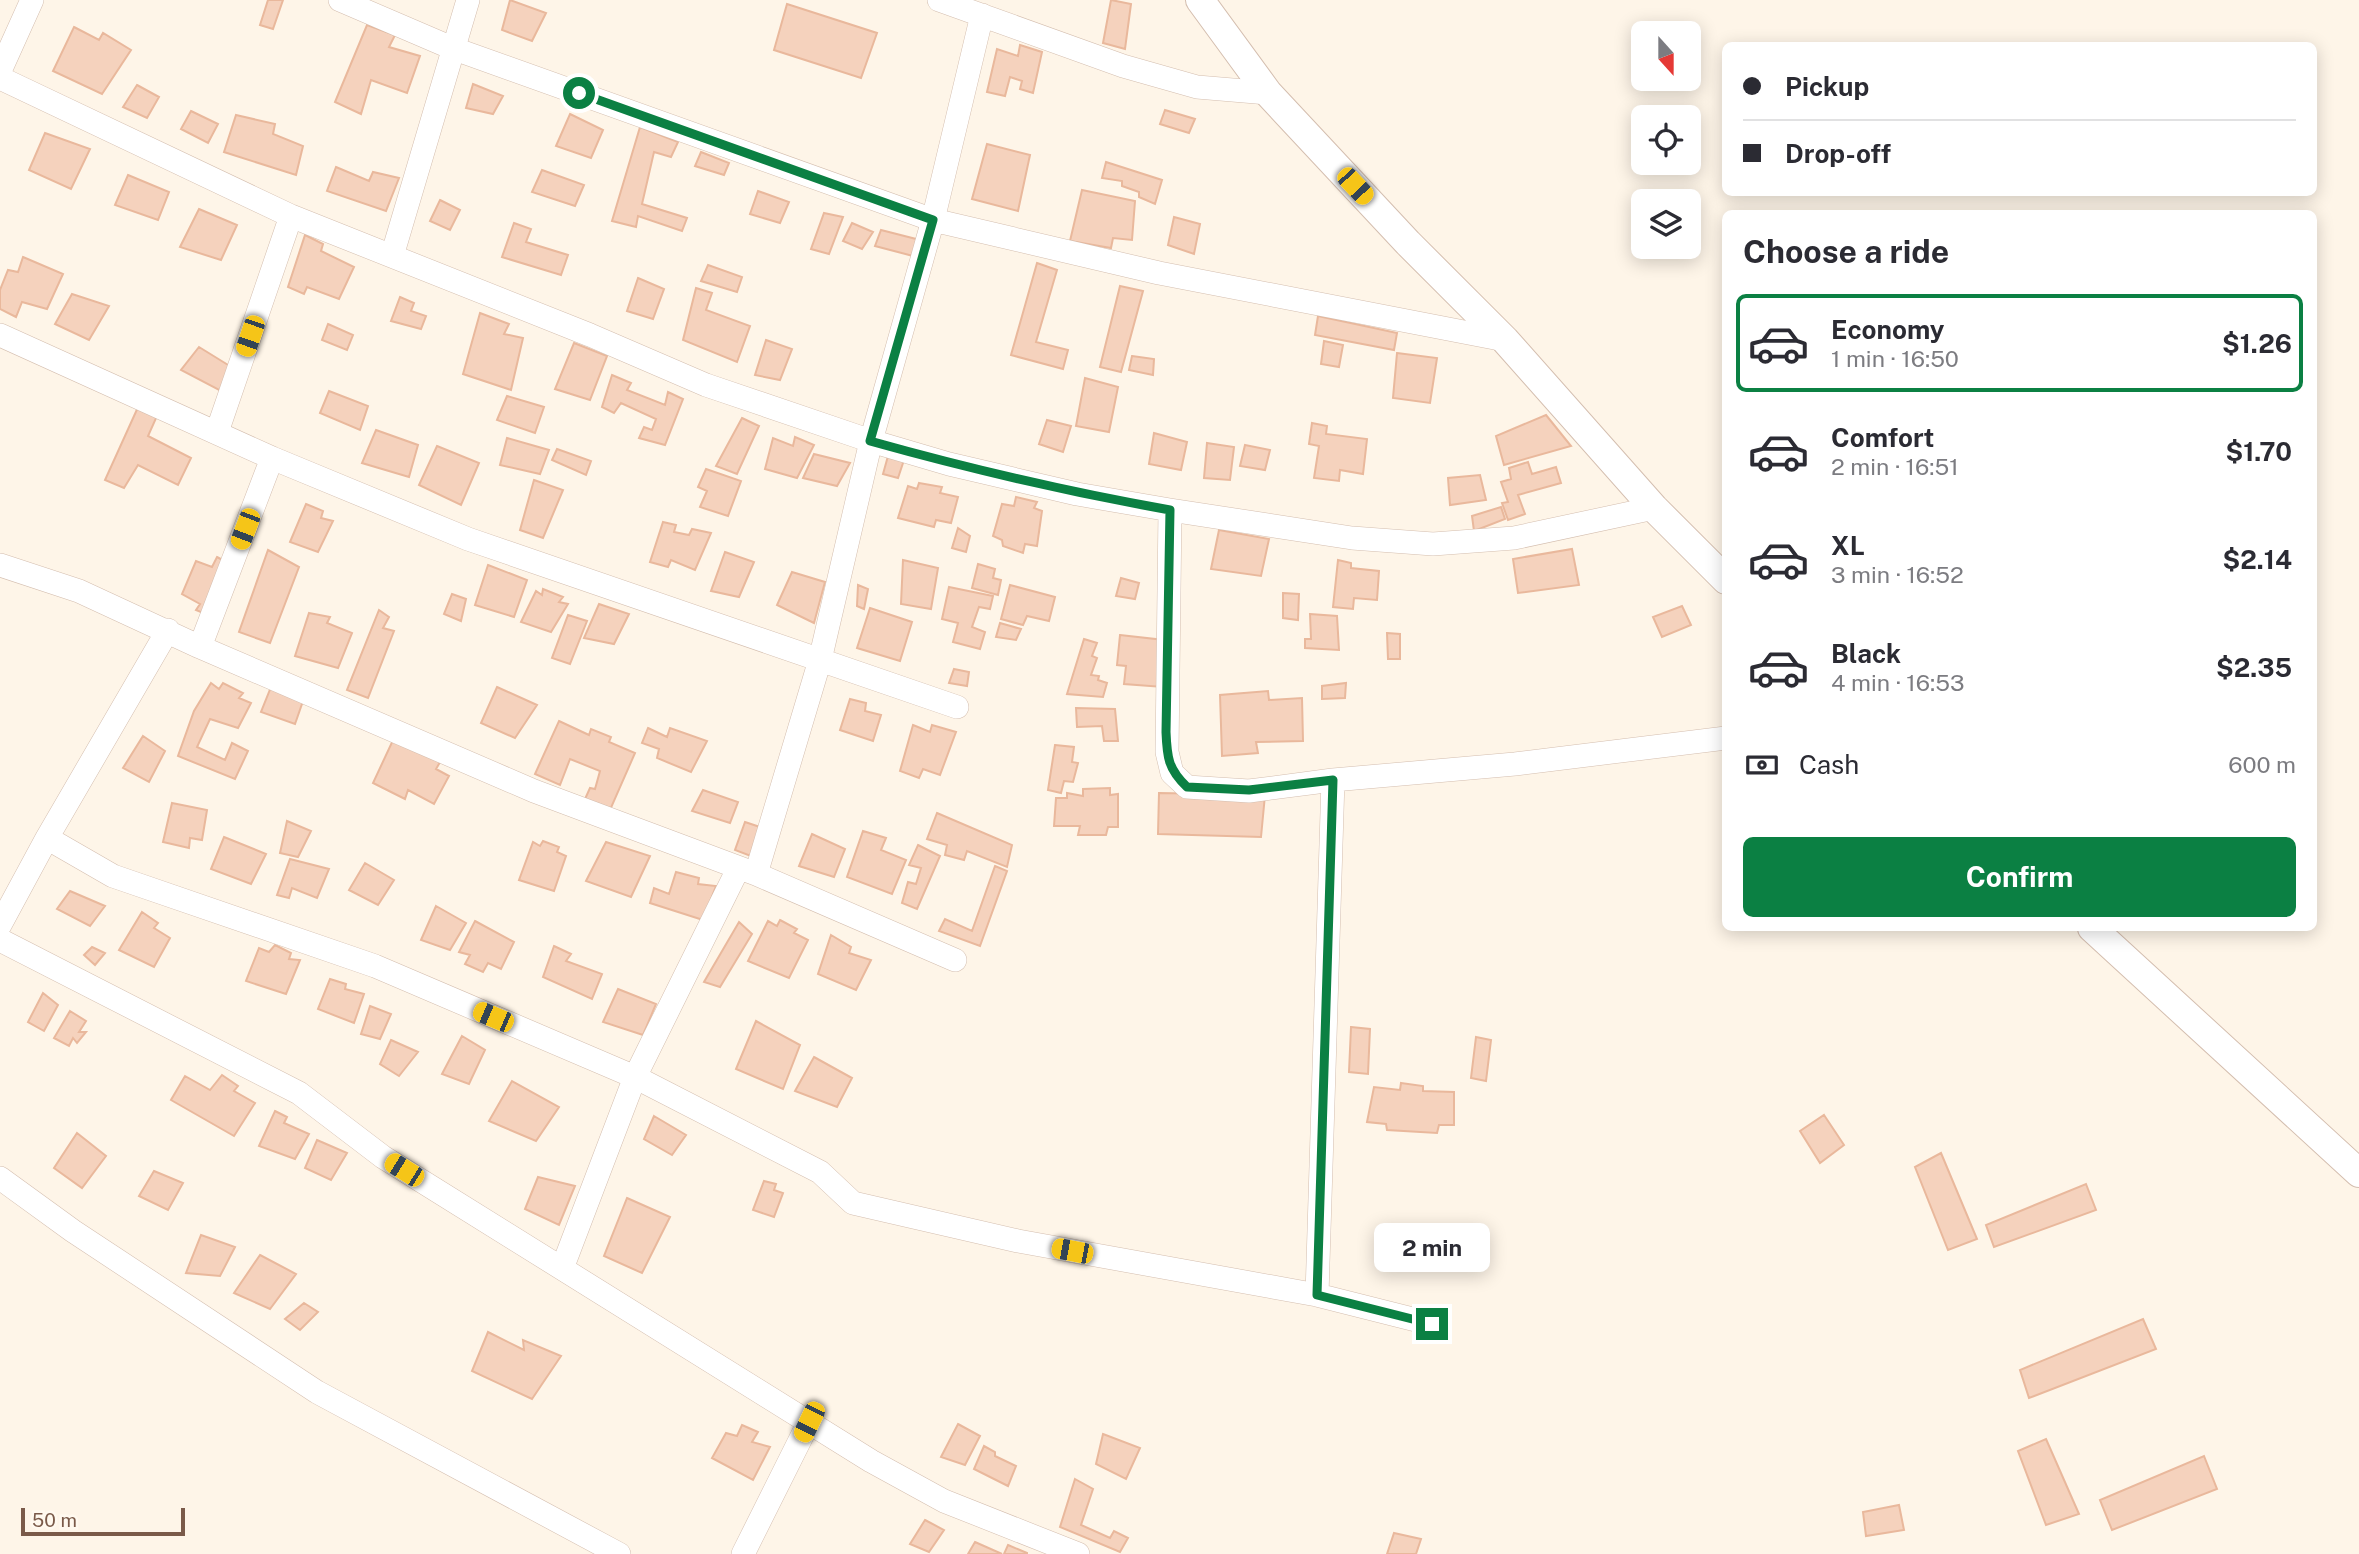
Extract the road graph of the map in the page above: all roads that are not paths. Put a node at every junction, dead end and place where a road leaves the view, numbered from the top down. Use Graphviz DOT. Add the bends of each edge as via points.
graph roads {
  1 [pos="32,0"];
  2 [pos="340,0"];
  3 [pos="468,0"];
  4 [pos="939,0"];
  5 [pos="1200,0"];
  6 [pos="982,15"];
  7 [pos="452,48"];
  8 [pos="0,71"];
  9 [pos="0,78"];
  10 [pos="1268,93"];
  11 [pos="291,216"];
  12 [pos="933,220"];
  13 [pos="392,256"];
  14 [pos="0,335"];
  15 [pos="1505,340"];
  16 [pos="217,432"];
  17 [pos="870,441"];
  18 [pos="272,458"];
  19 [pos="1654,508"];
  20 [pos="1170,510"];
  21 [pos="0,565"];
  22 [pos="1722,576"];
  23 [pos="168,630"];
  24 [pos="200,647"];
  25 [pos="820,660"];
  26 [pos="957,707"];
  27 [pos="1722,738"];
  28 [pos="1333,780"];
  29 [pos="47,838"];
  30 [pos="747,871"];
  31 [pos="0,925"];
  32 [pos="2095,931"];
  33 [pos="0,940"];
  34 [pos="955,960"];
  35 [pos="635,1077"];
  36 [pos="2359,1172"];
  37 [pos="0,1178"];
  38 [pos="563,1266"];
  39 [pos="1317,1295"];
  40 [pos="1432,1324"];
  41 [pos="809,1422"];
  42 [pos="619,1554"];
  43 [pos="743,1554"];
  44 [pos="1078,1554"];
  1 -- 8 [label="street"];
  2 -- 7 [label="street"];
  3 -- 7 [label="street"];
  4 -- 6 [label="street"];
  5 -- 10 [label="street"];
  6 -- 10 [label="street" via="1123,66 1198,87"];
  6 -- 12 [label="street"];
  7 -- 12 [label="street"];
  7 -- 13 [label="street"];
  9 -- 11 [label="street"];
  10 -- 15 [label="street"];
  11 -- 13 [label="street"];
  11 -- 16 [label="street"];
  12 -- 15 [label="street" via="1159,273"];
  12 -- 17 [label="street"];
  13 -- 17 [label="street" via="706,385"];
  14 -- 16 [label="street"];
  15 -- 19 [label="street"];
  16 -- 18 [label="street"];
  17 -- 20 [label="street" via="1076,494"];
  17 -- 25 [label="street"];
  18 -- 24 [label="street"];
  18 -- 25 [label="street" via="468,539"];
  19 -- 20 [label="street" via="1514,538 1433,544"];
  19 -- 22 [label="street"];
  20 -- 28 [label="street" via="1166,732 1172,774 1187,787 1249,790"];
  21 -- 23 [label="street" via="79,590"];
  23 -- 24 [label="street"];
  23 -- 29 [label="street"];
  24 -- 30 [label="street" via="534,791"];
  25 -- 26 [label="street"];
  25 -- 30 [label="street"];
  27 -- 28 [label="street"];
  28 -- 39 [label="street"];
  29 -- 31 [label="street"];
  29 -- 35 [label="street" via="113,876 375,966"];
  30 -- 34 [label="street"];
  30 -- 35 [label="street"];
  32 -- 36 [label="street"];
  33 -- 38 [label="street" via="299,1093 383,1157"];
  35 -- 38 [label="street"];
  35 -- 39 [label="street" via="820,1172 853,1203 1018,1241"];
  37 -- 42 [label="street" via="317,1392"];
  38 -- 41 [label="street"];
  39 -- 40 [label="street"];
  41 -- 43 [label="street"];
  41 -- 44 [label="street" via="944,1502"];
}
